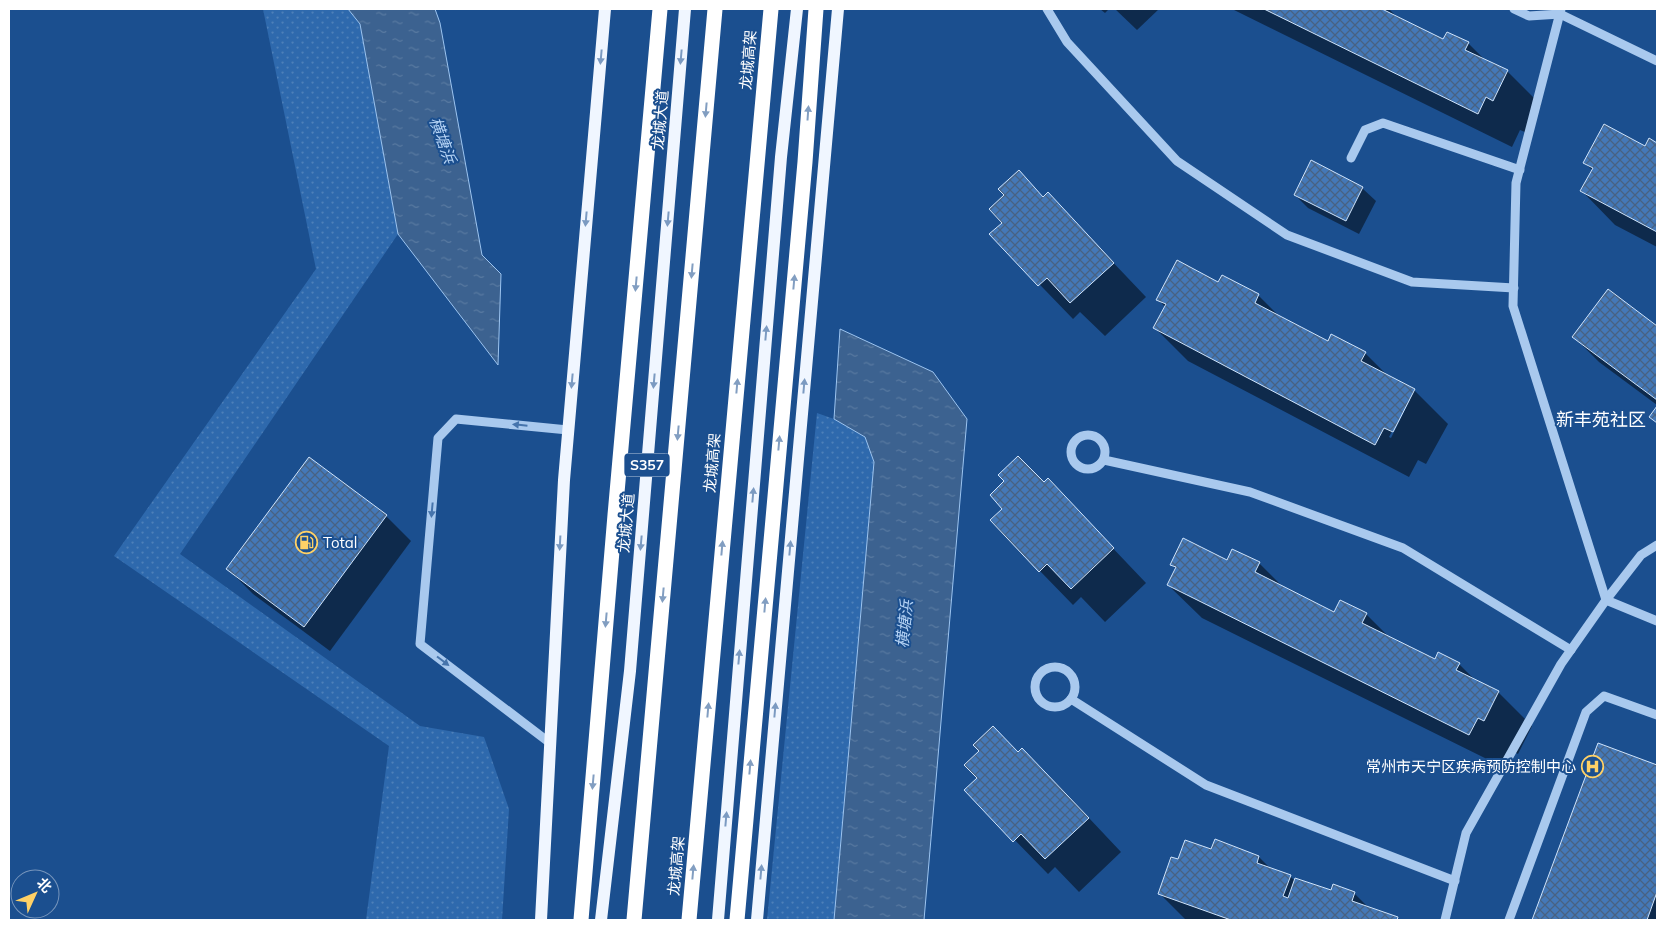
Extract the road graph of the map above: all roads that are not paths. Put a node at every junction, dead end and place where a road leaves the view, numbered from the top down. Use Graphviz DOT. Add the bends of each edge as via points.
graph roads {
  1 [pos="605,9"];
  2 [pos="660,9"];
  3 [pos="685,9"];
  4 [pos="715,9"];
  5 [pos="771,9"];
  6 [pos="798,9"];
  7 [pos="816,9"];
  8 [pos="838,9"];
  9 [pos="1047,9"];
  10 [pos="1514,9"];
  11 [pos="1561,11"];
  12 [pos="1657,61"];
  13 [pos="1351,158"];
  14 [pos="1520,170"];
  15 [pos="1514,288"];
  16 [pos="568,430"];
  17 [pos="1104,460"];
  18 [pos="1657,545"];
  19 [pos="1606,600"];
  20 [pos="1657,621"];
  21 [pos="1571,650"];
  22 [pos="1071,699"];
  23 [pos="1657,714"];
  24 [pos="550,743"];
  25 [pos="1455,880"];
  26 [pos="541,920"];
  27 [pos="581,920"];
  28 [pos="601,920"];
  29 [pos="634,920"];
  30 [pos="689,920"];
  31 [pos="718,920"];
  32 [pos="737,920"];
  33 [pos="756,920"];
  34 [pos="1446,920"];
  35 [pos="1509,920"];
  1 -- 16 [label="main road, one-way"];
  2 -- 27 [label="highway, one-way"];
  3 -- 28 [label="main road, 龙城大道 / S357, one-way" via="630,671"];
  4 -- 29 [label="highway, one-way"];
  30 -- 5 [label="highway, 龙城高架, one-way"];
  31 -- 6 [label="main road, one-way" via="781,158"];
  32 -- 7 [label="highway, one-way"];
  33 -- 8 [label="main road, one-way"];
  9 -- 15 [label="lane" via="1067,42 1177,161 1287,235 1412,282"];
  10 -- 11 [label="lane" via="1529,16"];
  11 -- 12 [label="lane"];
  11 -- 14 [label="lane"];
  13 -- 14 [label="lane" via="1365,130 1383,123"];
  14 -- 15 [label="lane" via="1516,183"];
  15 -- 19 [label="lane" via="1513,306"];
  16 -- 24 [label="main road, one-way"];
  16 -- 24 [label="lane, one-way" via="456,419 438,438 420,644"];
  17 -- 21 [label="lane" via="1250,492 1403,548"];
  18 -- 19 [label="lane" via="1641,555"];
  19 -- 20 [label="lane"];
  19 -- 21 [label="lane"];
  21 -- 25 [label="lane" via="1466,833"];
  22 -- 22 [label="lane" via="1075,686 1066,671 1047,669 1038,677 1035,690 1041,702 1060,707"];
  22 -- 25 [label="lane" via="1206,784"];
  23 -- 35 [label="lane" via="1604,696 1586,712"];
  24 -- 26 [label="main road"];
  25 -- 34 [label="lane"];
}
